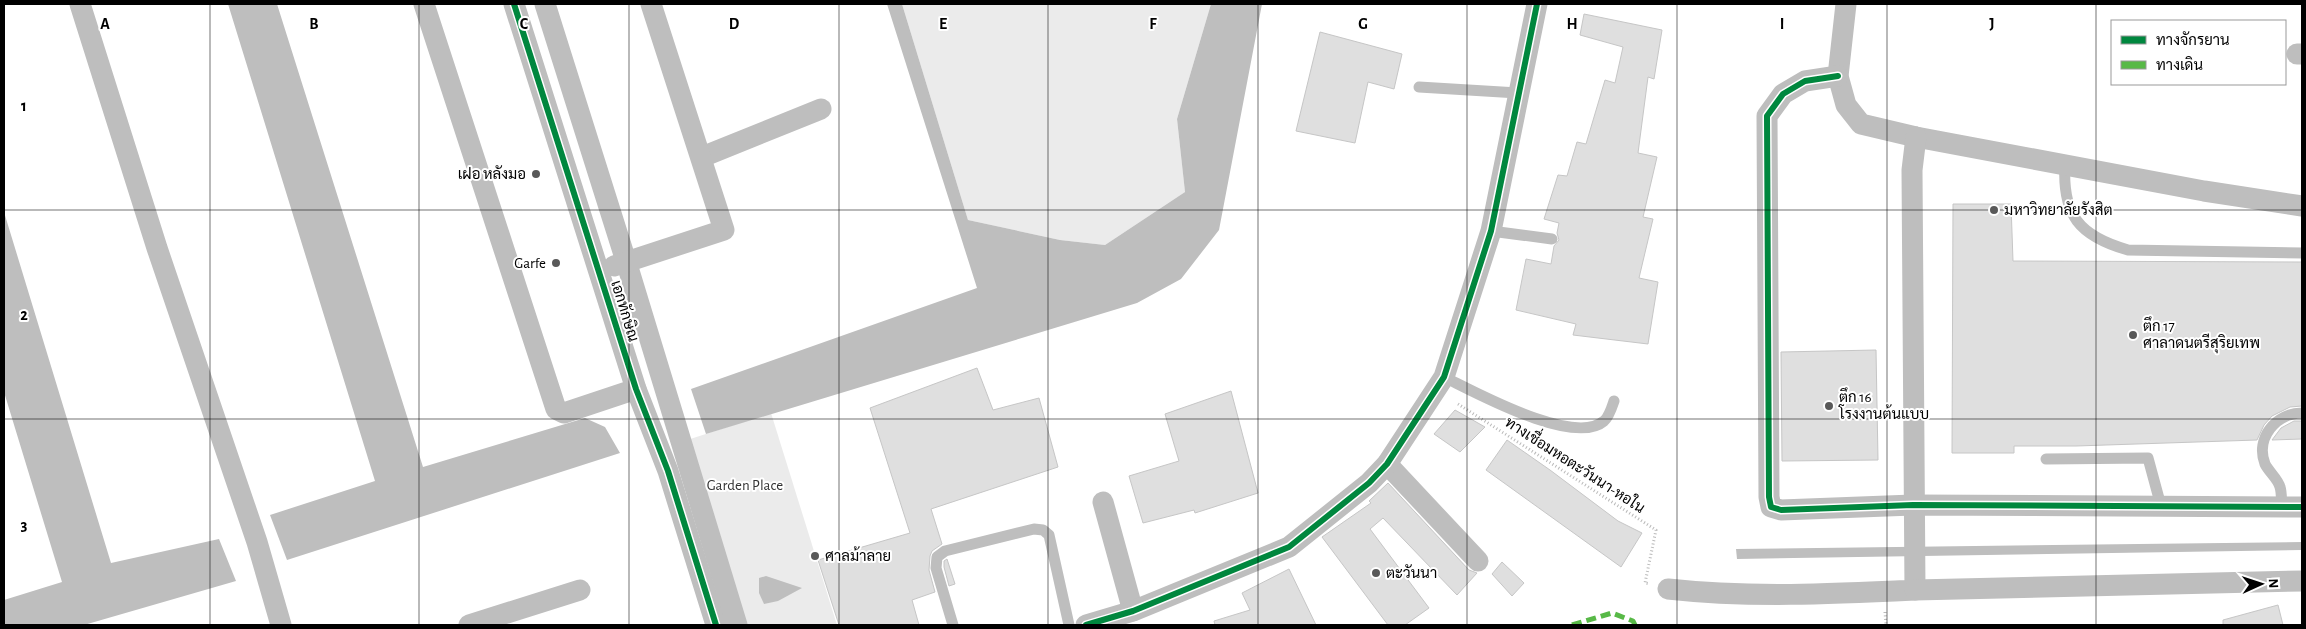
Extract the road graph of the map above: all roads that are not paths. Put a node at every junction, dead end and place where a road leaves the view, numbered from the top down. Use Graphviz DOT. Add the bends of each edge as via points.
graph roads {
  1 [pos="80,4"];
  2 [pos="424,4"];
  3 [pos="514,4"];
  4 [pos="545,4"];
  5 [pos="651,4"];
  6 [pos="1536,4"];
  7 [pos="1846,4"];
  8 [pos="1838,76"];
  9 [pos="1419,87"];
  10 [pos="1518,93"];
  11 [pos="820,109"];
  12 [pos="1916,137"];
  13 [pos="702,157"];
  14 [pos="2066,164"];
  15 [pos="2302,206"];
  16 [pos="1490,231"];
  17 [pos="1552,239"];
  18 [pos="2302,253"];
  19 [pos="626,261"];
  20 [pos="599,271"];
  21 [pos="1439,383"];
  22 [pos="636,389"];
  23 [pos="1614,401"];
  24 [pos="2302,413"];
  25 [pos="2046,459"];
  26 [pos="1387,464"];
  27 [pos="1103,502"];
  28 [pos="1913,505"];
  29 [pos="2161,506"];
  30 [pos="2292,507"];
  31 [pos="1478,561"];
  32 [pos="2302,581"];
  33 [pos="1914,583"];
  34 [pos="1668,588"];
  35 [pos="580,590"];
  36 [pos="1133,611"];
  37 [pos="281,625"];
  38 [pos="469,625"];
  39 [pos="716,625"];
  40 [pos="737,625"];
  41 [pos="953,625"];
  42 [pos="1068,625"];
  43 [pos="1086,625"];
  1 -- 37 [label="street" via="257,542"];
  2 -- 22 [label="street" via="556,409 564,413"];
  3 -- 20 [label="street, เอกทักษิณ"];
  4 -- 19 [label="street"];
  5 -- 13 [label="street"];
  6 -- 10 [label="street"];
  7 -- 8 [label="street"];
  8 -- 12 [label="street" via="1846,105 1861,124"];
  8 -- 28 [label="street" via="1806,81 1783,94 1767,116 1769,497 1771,507 1781,510"];
  9 -- 10 [label="lane"];
  10 -- 16 [label="street"];
  11 -- 13 [label="street"];
  12 -- 14 [label="street"];
  12 -- 28 [label="street" via="1912,170"];
  13 -- 19 [label="street" via="724,230"];
  14 -- 15 [label="street"];
  14 -- 18 [label="lane" via="2067,202 2073,217 2108,244 2128,250"];
  16 -- 17 [label="lane"];
  16 -- 21 [label="street"];
  19 -- 20 [label="street"];
  19 -- 40 [label="street"];
  20 -- 22 [label="street, เอกทักษิณ"];
  21 -- 23 [label="lane" via="1530,417 1584,429 1605,421"];
  21 -- 26 [label="street"];
  22 -- 39 [label="street, เอกทักษิณ" via="668,471"];
  24 -- 30 [label="lane" via="2278,420 2269,429 2262,453"];
  25 -- 29 [label="lane" via="2148,458"];
  26 -- 31 [label="street"];
  26 -- 36 [label="street" via="1369,483 1289,547"];
  27 -- 36 [label="street"];
  28 -- 29 [label="street"];
  28 -- 33 [label="street"];
  29 -- 30 [label="street"];
  32 -- 33 [label="street"];
  33 -- 34 [label="street" via="1756,594 1711,594"];
  35 -- 38 [label="street"];
  36 -- 43 [label="street"];
  41 -- 42 [label="lane" via="936,568 937,557 945,551 1034,529 1049,535"];
}
